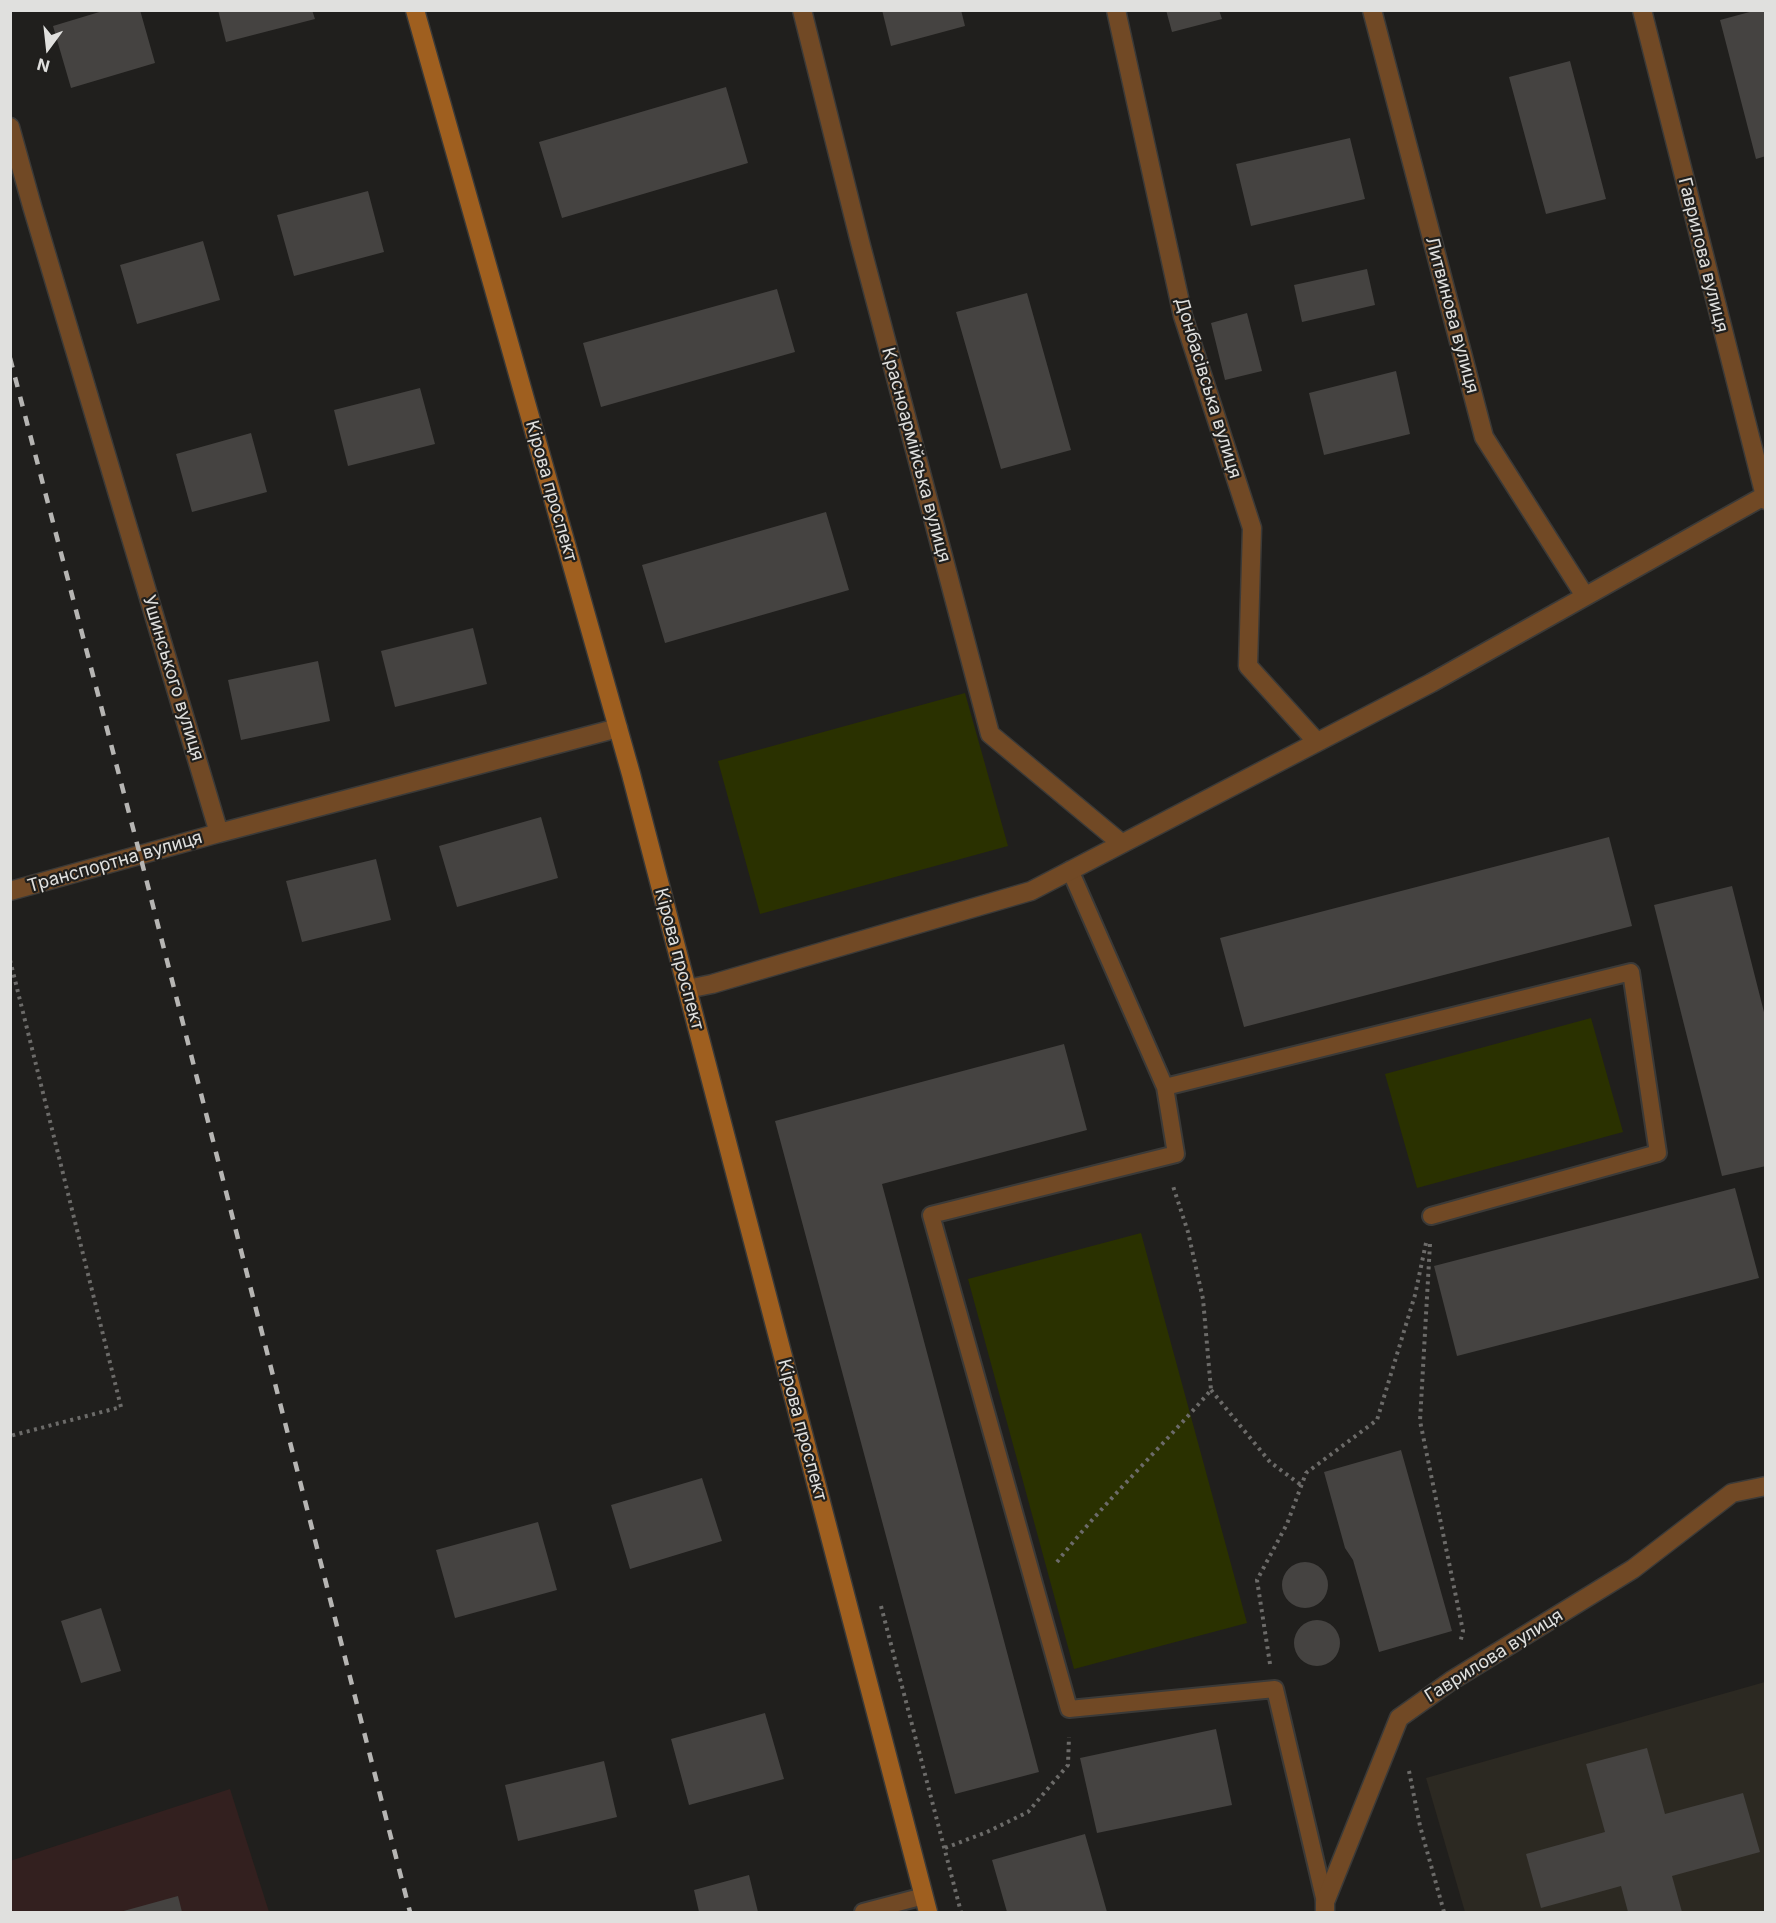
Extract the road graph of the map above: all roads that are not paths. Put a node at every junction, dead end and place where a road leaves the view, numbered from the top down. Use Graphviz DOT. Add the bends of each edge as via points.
graph roads {
  1 [pos="415,10"];
  2 [pos="802,10"];
  3 [pos="1116,10"];
  4 [pos="1372,10"];
  5 [pos="1642,10"];
  6 [pos="10,127"];
  7 [pos="1765,497"];
  8 [pos="1585,596"];
  9 [pos="618,728"];
  10 [pos="1317,742"];
  11 [pos="219,833"];
  12 [pos="1121,843"];
  13 [pos="1070,870"];
  14 [pos="10,891"];
  15 [pos="687,989"];
  16 [pos="1165,1087"];
  17 [pos="1431,1216"];
  18 [pos="1766,1486"];
  19 [pos="926,1904"];
  20 [pos="1325,1907"];
  21 [pos="863,1912"];
  1 -- 9 [label="street, Кірова проспект"];
  2 -- 12 [label="street, Красноармійська вулиця" via="990,735"];
  3 -- 10 [label="street, Донбасівська вулиця" via="1183,316 1252,528 1248,666"];
  4 -- 8 [label="street, Литвинова вулиця" via="1484,437"];
  5 -- 7 [label="street, Гаврилова вулиця"];
  6 -- 11 [label="street, Ушинського вулиця"];
  7 -- 8 [label="street"];
  8 -- 10 [label="street"];
  9 -- 11 [label="street"];
  9 -- 15 [label="street, Кірова проспект"];
  10 -- 12 [label="street"];
  11 -- 14 [label="street, Транспортна вулиця"];
  12 -- 13 [label="street"];
  13 -- 15 [label="street" via="1031,891"];
  13 -- 16 [label="lane"];
  15 -- 19 [label="street, Кірова проспект"];
  16 -- 17 [label="lane" via="1631,972 1658,1153"];
  16 -- 20 [label="lane" via="1176,1154 931,1215 1070,1709 1275,1689"];
  18 -- 20 [label="street, Гаврилова вулиця" via="1732,1493 1634,1569 1451,1681 1399,1718"];
  19 -- 21 [label="lane"];
}
